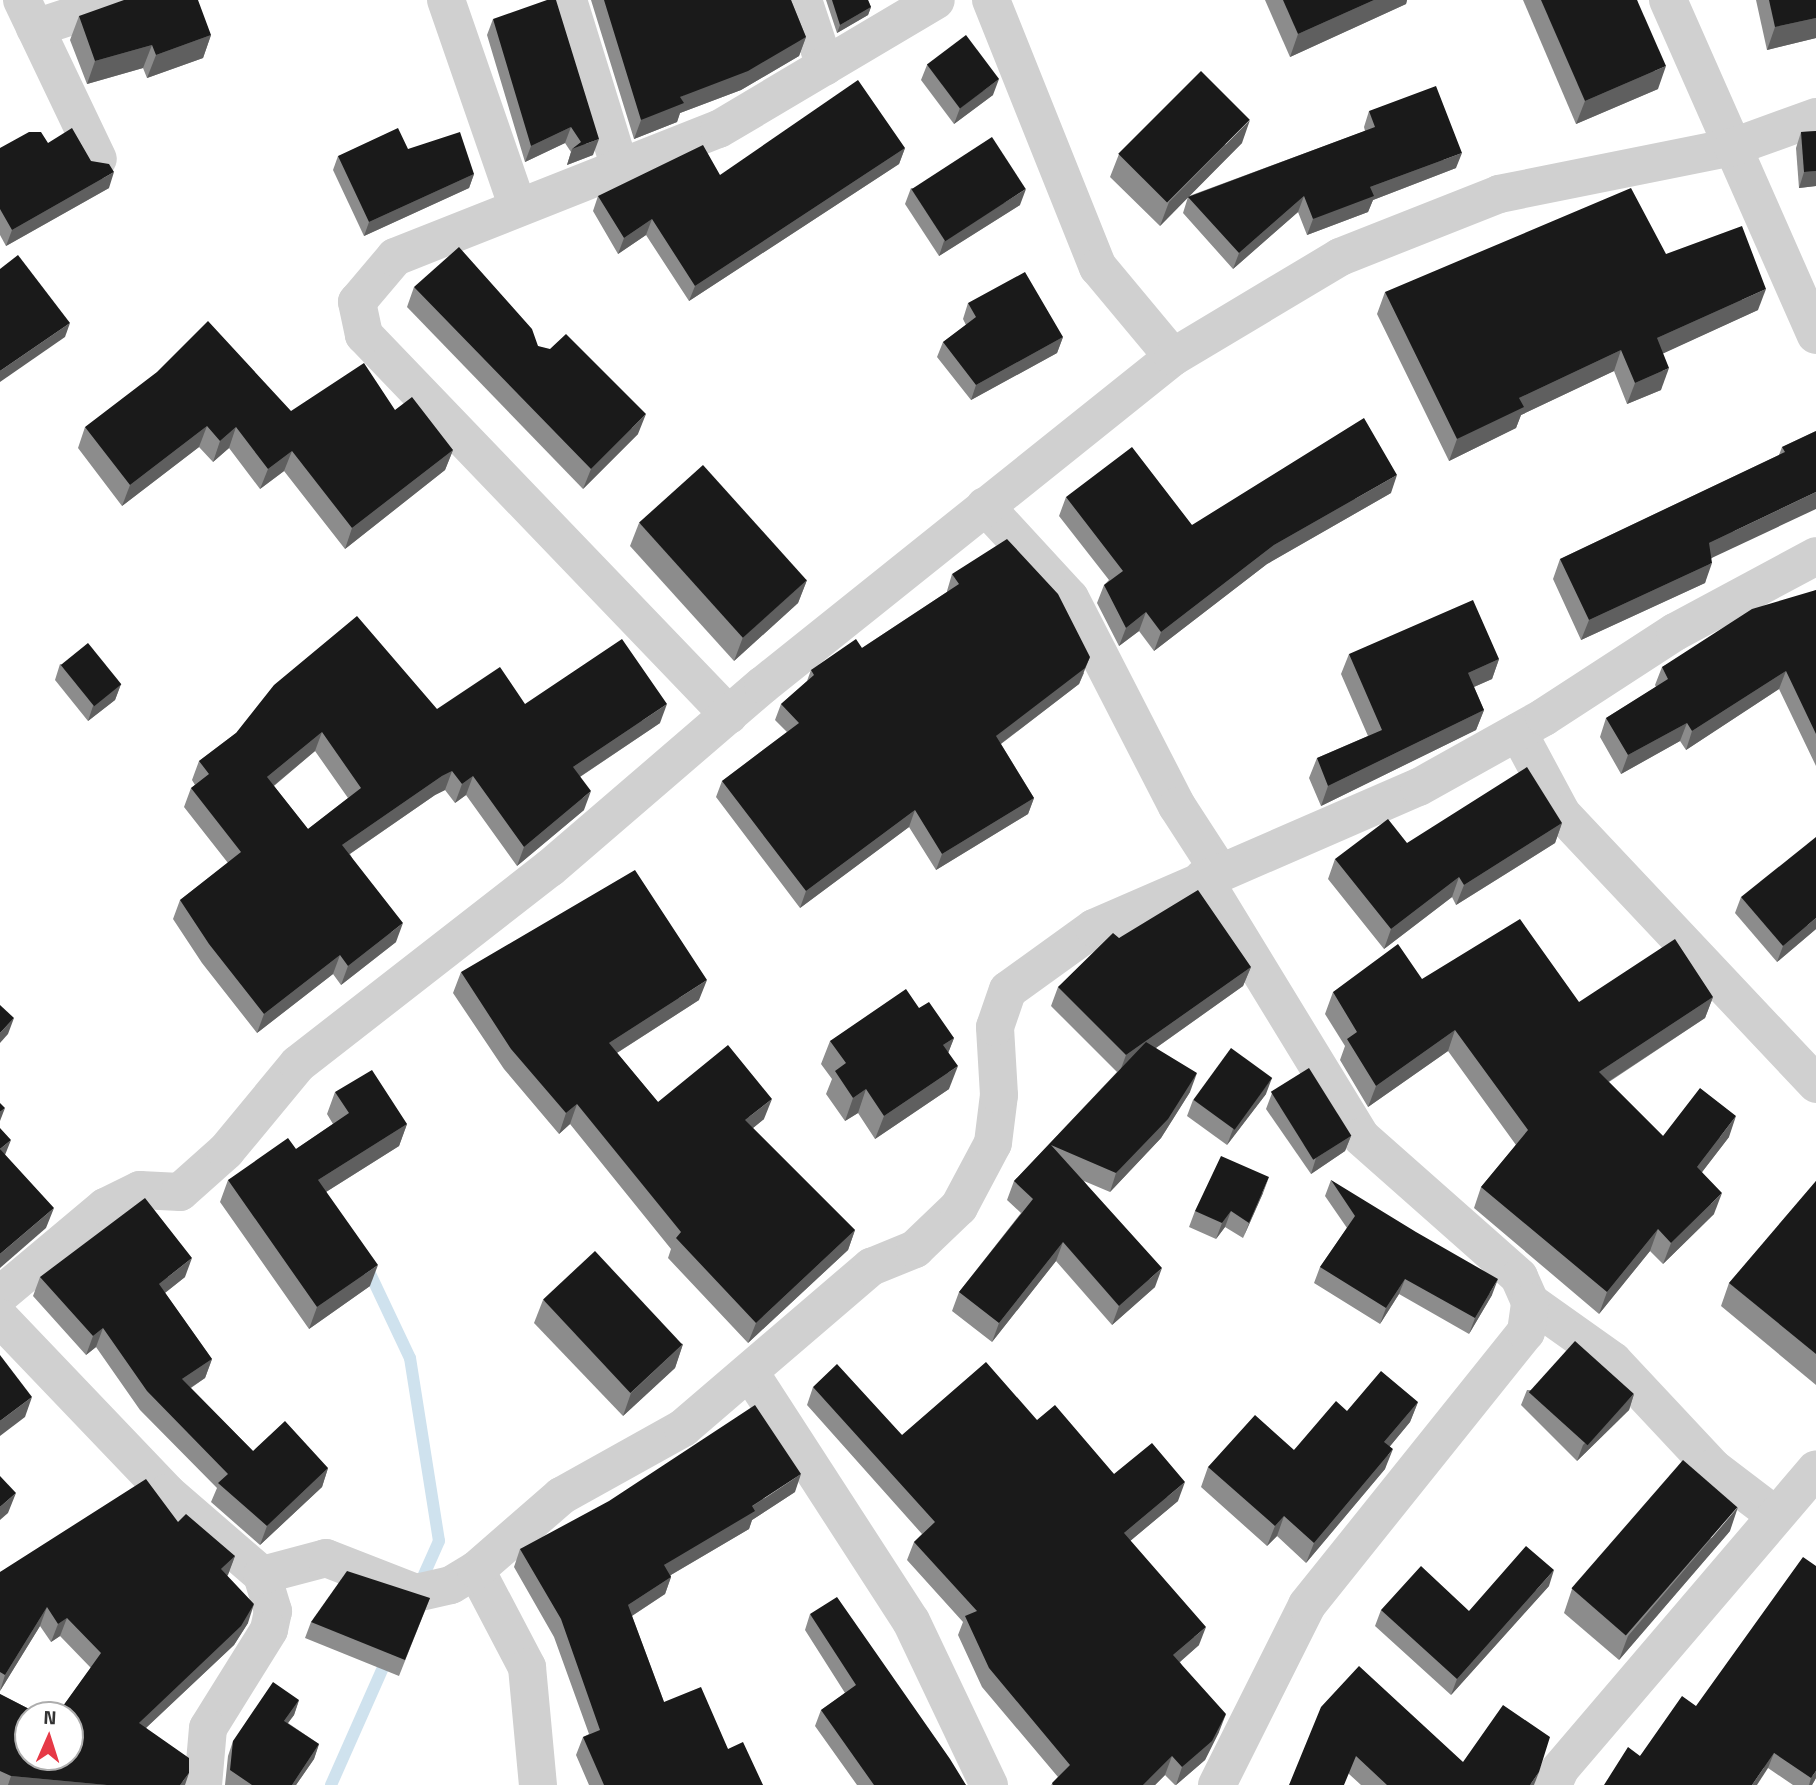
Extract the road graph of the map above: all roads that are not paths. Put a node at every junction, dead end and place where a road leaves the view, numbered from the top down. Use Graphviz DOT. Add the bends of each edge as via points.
graph roads {
  1 [pos="121,0"];
  2 [pos="446,0"];
  3 [pos="568,0"];
  4 [pos="803,0"];
  5 [pos="936,0"];
  6 [pos="991,0"];
  7 [pos="1668,0"];
  8 [pos="28,14"];
  9 [pos="825,66"];
  10 [pos="1816,117"];
  11 [pos="1733,147"];
  12 [pos="97,159"];
  13 [pos="620,168"];
  14 [pos="518,208"];
  15 [pos="1816,335"];
  16 [pos="1173,357"];
  17 [pos="985,506"];
  18 [pos="1816,556"];
  19 [pos="729,715"];
  20 [pos="1518,732"];
  21 [pos="1211,874"];
  22 [pos="1816,1084"];
  23 [pos="0,1296"];
  24 [pos="1530,1302"];
  25 [pos="0,1318"];
  26 [pos="751,1374"];
  27 [pos="1816,1469"];
  28 [pos="1775,1516"];
  29 [pos="476,1570"];
  30 [pos="262,1575"];
  31 [pos="203,1785"];
  32 [pos="538,1785"];
  33 [pos="989,1785"];
  34 [pos="1217,1785"];
  35 [pos="1553,1785"];
  1 -- 8 [label="street"];
  2 -- 14 [label="street"];
  3 -- 13 [label="street"];
  4 -- 9 [label="street"];
  5 -- 9 [label="street"];
  6 -- 16 [label="street" via="1098,267"];
  7 -- 11 [label="street"];
  8 -- 12 [label="street"];
  9 -- 13 [label="street" via="719,129"];
  10 -- 11 [label="street"];
  11 -- 15 [label="street"];
  11 -- 16 [label="street" via="1499,194 1340,257"];
  13 -- 14 [label="street"];
  14 -- 19 [label="street" via="395,257 357,302 364,335"];
  16 -- 17 [label="street"];
  17 -- 19 [label="street"];
  17 -- 21 [label="street" via="1070,598"];
  18 -- 20 [label="street" via="1675,632"];
  19 -- 23 [label="street" via="550,869 298,1064 226,1151 180,1192 140,1190 105,1207"];
  20 -- 21 [label="street" via="1419,787"];
  20 -- 22 [label="street" via="1562,814"];
  21 -- 24 [label="street" via="1362,1137 1519,1277"];
  21 -- 26 [label="street" via="1094,928 1008,990 995,1027 999,1095 993,1143 959,1207 915,1249 871,1267"];
  24 -- 28 [label="street" via="1613,1361 1713,1468"];
  24 -- 34 [label="street" via="1526,1332 1307,1605"];
  25 -- 30 [label="street" via="167,1493"];
  26 -- 29 [label="street" via="683,1427 561,1496"];
  26 -- 33 [label="street" via="911,1621"];
  27 -- 28 [label="street"];
  28 -- 35 [label="street" via="1560,1769"];
  29 -- 30 [label="street" via="451,1585 416,1592 326,1558"];
  29 -- 32 [label="street" via="527,1667"];
  30 -- 31 [label="street" via="273,1611 269,1630 208,1728"];
}
